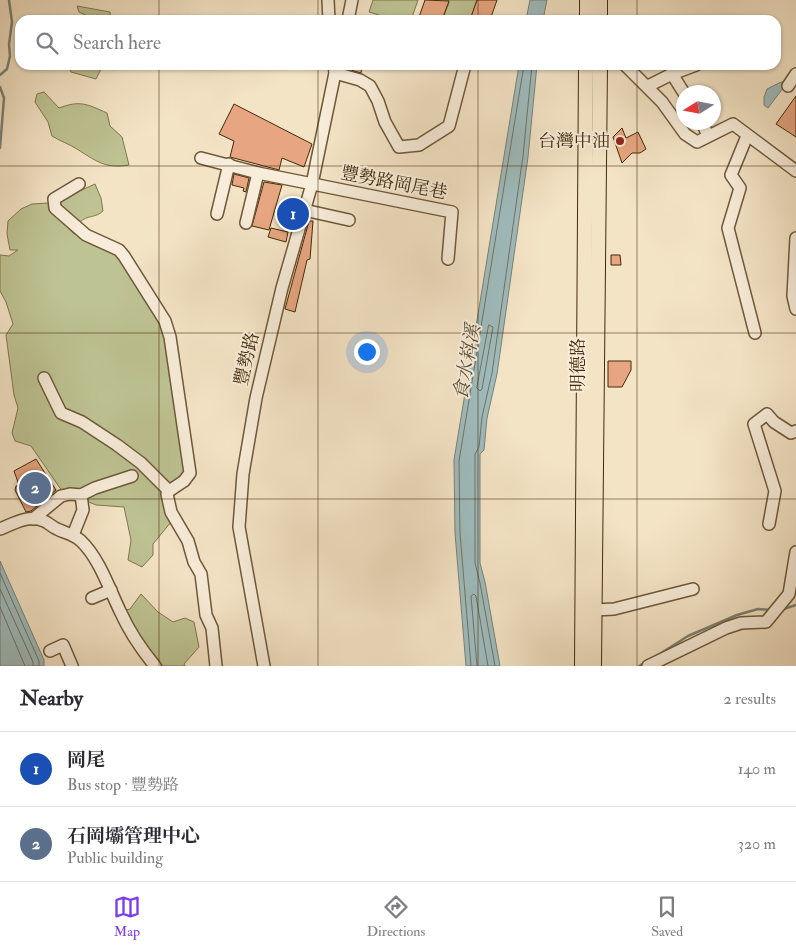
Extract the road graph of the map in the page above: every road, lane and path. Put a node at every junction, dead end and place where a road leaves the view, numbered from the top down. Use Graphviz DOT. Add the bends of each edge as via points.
graph roads {
  1 [pos="328,0"];
  2 [pos="352,0"];
  3 [pos="587,0"];
  4 [pos="600,0"];
  5 [pos="329,15"];
  6 [pos="349,15"];
  7 [pos="587,15"];
  8 [pos="600,15"];
  9 [pos="336,70"];
  10 [pos="340,70"];
  11 [pos="464,70"];
  12 [pos="586,70"];
  13 [pos="600,70"];
  14 [pos="630,70"];
  15 [pos="683,70"];
  16 [pos="672,74"];
  17 [pos="796,74"];
  18 [pos="679,85"];
  19 [pos="648,86"];
  20 [pos="788,86"];
  21 [pos="705,130"];
  22 [pos="708,136"];
  23 [pos="747,136"];
  24 [pos="201,158"];
  25 [pos="229,164"];
  26 [pos="796,171"];
  27 [pos="258,173"];
  28 [pos="79,184"];
  29 [pos="312,184"];
  30 [pos="592,187"];
  31 [pos="304,210"];
  32 [pos="217,214"];
  33 [pos="349,220"];
  34 [pos="246,223"];
  35 [pos="796,238"];
  36 [pos="448,259"];
  37 [pos="796,309"];
  38 [pos="755,333"];
  39 [pos="44,378"];
  40 [pos="796,431"];
  41 [pos="132,476"];
  42 [pos="169,491"];
  43 [pos="81,495"];
  44 [pos="33,519"];
  45 [pos="769,524"];
  46 [pos="0,530"];
  47 [pos="73,535"];
  48 [pos="796,552"];
  49 [pos="693,589"];
  50 [pos="111,590"];
  51 [pos="92,598"];
  52 [pos="595,610"];
  53 [pos="50,651"];
  54 [pos="72,666"];
  55 [pos="155,666"];
  56 [pos="216,666"];
  57 [pos="264,666"];
  58 [pos="582,666"];
  59 [pos="594,666"];
  60 [pos="648,666"];
  1 -- 5 [label="street"];
  2 -- 6 [label="street"];
  3 -- 7 [label="main road"];
  4 -- 8 [label="main road"];
  9 -- 29 [label="street, 豐勢路"];
  10 -- 11 [label="street, 豐勢路岡尾巷" via="370,86 399,147 419,145 448,126"];
  12 -- 30 [label="main road, 明德路"];
  13 -- 30 [label="main road, 明德路"];
  14 -- 19 [label="street"];
  15 -- 16 [label="street"];
  16 -- 18 [label="street"];
  16 -- 19 [label="street"];
  17 -- 20 [label="street"];
  19 -- 22 [label="street" via="685,134 697,142"];
  21 -- 22 [label="street"];
  22 -- 23 [label="street" via="732,124"];
  23 -- 26 [label="street"];
  23 -- 38 [label="street" via="731,175 740,188 728,228"];
  24 -- 25 [label="street"];
  25 -- 27 [label="street"];
  25 -- 32 [label="street"];
  27 -- 29 [label="street"];
  27 -- 34 [label="street"];
  28 -- 42 [label="street" via="54,199 55,208 86,235 119,250 165,322 170,337 190,473"];
  29 -- 31 [label="street, 豐勢路"];
  29 -- 36 [label="street, 豐勢路岡尾巷" via="452,212"];
  30 -- 52 [label="main road, 明德路"];
  30 -- 58 [label="main road, 明德路"];
  31 -- 33 [label="street"];
  31 -- 57 [label="street, 豐勢路" via="256,398 240,496 239,527"];
  35 -- 37 [label="street" via="793,296"];
  39 -- 42 [label="street" via="61,413 82,422 117,445"];
  40 -- 45 [label="street" via="791,433 767,414 754,424 775,491"];
  41 -- 43 [label="street"];
  42 -- 56 [label="street" via="170,512 188,541 201,574"];
  43 -- 44 [label="street" via="61,496"];
  43 -- 47 [label="street" via="83,510"];
  44 -- 46 [label="street" via="21,520"];
  44 -- 47 [label="street" via="43,520"];
  47 -- 50 [label="street" via="81,540"];
  48 -- 60 [label="street" via="789,594 766,622 741,623 726,628"];
  49 -- 52 [label="street" via="614,609"];
  50 -- 51 [label="street"];
  50 -- 55 [label="street" via="128,627"];
  52 -- 59 [label="main road, 明德路"];
  53 -- 54 [label="street" via="63,646"];
}
